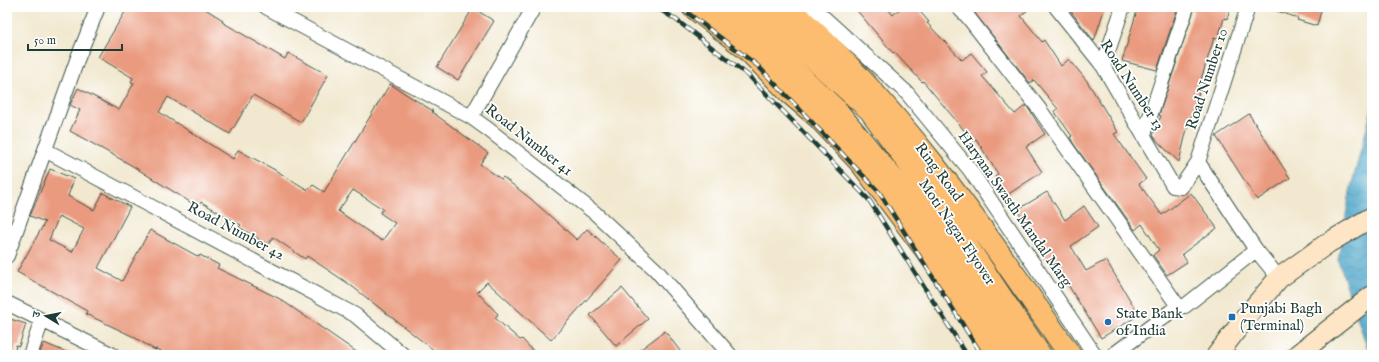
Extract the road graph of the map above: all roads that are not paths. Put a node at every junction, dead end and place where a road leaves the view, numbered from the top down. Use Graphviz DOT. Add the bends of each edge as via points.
graph roads {
  1 [pos="98,7"];
  2 [pos="266,7"];
  3 [pos="534,7"];
  4 [pos="693,7"];
  5 [pos="724,7"];
  6 [pos="757,7"];
  7 [pos="787,7"];
  8 [pos="812,7"];
  9 [pos="958,7"];
  10 [pos="1123,7"];
  11 [pos="1187,7"];
  12 [pos="1248,7"];
  13 [pos="1060,9"];
  14 [pos="747,49"];
  15 [pos="1102,66"];
  16 [pos="836,110"];
  17 [pos="870,110"];
  18 [pos="471,117"];
  19 [pos="1144,134"];
  20 [pos="45,150"];
  21 [pos="932,160"];
  22 [pos="1198,162"];
  23 [pos="1174,186"];
  24 [pos="1372,217"];
  25 [pos="1256,250"];
  26 [pos="7,256"];
  27 [pos="1279,278"];
  28 [pos="1372,296"];
  29 [pos="7,303"];
  30 [pos="1178,306"];
  31 [pos="42,320"];
  32 [pos="1065,350"];
  33 [pos="30,355"];
  34 [pos="113,355"];
  35 [pos="403,355"];
  36 [pos="730,355"];
  37 [pos="998,355"];
  38 [pos="1019,355"];
  39 [pos="1040,355"];
  40 [pos="1095,355"];
  41 [pos="1113,355"];
  42 [pos="1217,355"];
  43 [pos="1297,355"];
  1 -- 20 [label="street"];
  2 -- 18 [label="street, Road Number 41"];
  3 -- 18 [label="street"];
  4 -- 14 [label="main road"];
  5 -- 16 [label="main road"];
  6 -- 17 [label="main road"];
  7 -- 21 [label="main road, Ring Road" via="863,80"];
  8 -- 40 [label="street, Haryana Swasth Mandal Marg" via="907,93 970,170"];
  9 -- 30 [label="street" via="1040,110"];
  10 -- 15 [label="street"];
  11 -- 19 [label="street"];
  12 -- 22 [label="street, Road Number 10"];
  13 -- 15 [label="street, Road Number 13"];
  14 -- 16 [label="main road" via="801,90"];
  14 -- 37 [label="main road" via="791,94 818,117 862,164 935,262"];
  15 -- 19 [label="street, Road Number 13"];
  16 -- 38 [label="main road" via="926,219"];
  17 -- 21 [label="main road" via="898,129"];
  17 -- 39 [label="main road, Moti Nagar Flyover" via="940,206"];
  18 -- 36 [label="street, Road Number 41" via="595,213 656,270"];
  19 -- 23 [label="street, Road Number 13"];
  20 -- 26 [label="street"];
  20 -- 35 [label="street, Road Number 42" via="355,315"];
  21 -- 32 [label="main road, Ring Road"];
  22 -- 23 [label="street, Road Number 10" via="1181,187"];
  22 -- 25 [label="street"];
  24 -- 27 [label="main road" via="1328,243"];
  25 -- 27 [label="street"];
  25 -- 30 [label="street" via="1185,306"];
  27 -- 42 [label="main road"];
  28 -- 43 [label="main road"];
  29 -- 31 [label="street"];
  30 -- 41 [label="street"];
  31 -- 33 [label="street"];
  31 -- 34 [label="street"];
}
